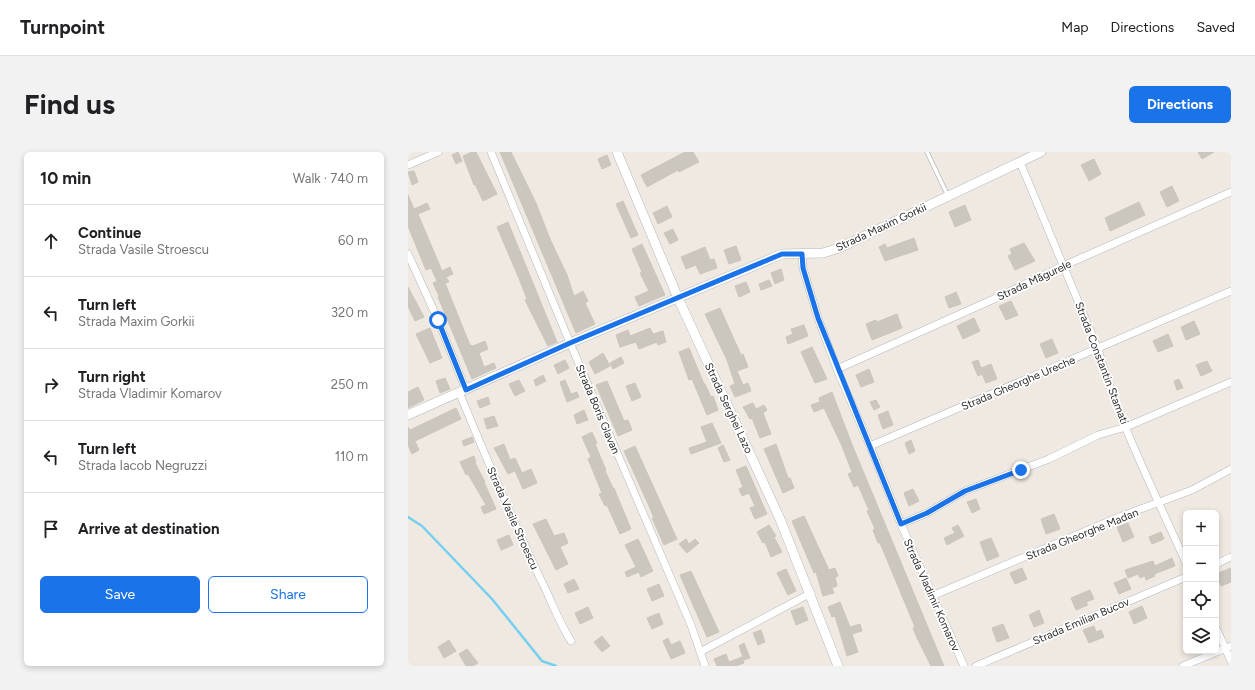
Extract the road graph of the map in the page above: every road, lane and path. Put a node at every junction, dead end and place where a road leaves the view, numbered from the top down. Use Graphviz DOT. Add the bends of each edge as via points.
graph roads {
  1 [pos="438,152"];
  2 [pos="491,152"];
  3 [pos="617,152"];
  4 [pos="928,152"];
  5 [pos="1041,152"];
  6 [pos="1020,162"];
  7 [pos="408,165"];
  8 [pos="1231,192"];
  9 [pos="948,196"];
  10 [pos="408,254"];
  11 [pos="802,254"];
  12 [pos="1063,266"];
  13 [pos="1231,291"];
  14 [pos="678,298"];
  15 [pos="570,343"];
  16 [pos="1098,349"];
  17 [pos="837,368"];
  18 [pos="1231,382"];
  19 [pos="462,391"];
  20 [pos="408,415"];
  21 [pos="1126,427"];
  22 [pos="870,446"];
  23 [pos="1231,469"];
  24 [pos="1160,503"];
  25 [pos="901,524"];
  26 [pos="1183,556"];
  27 [pos="1231,557"];
  28 [pos="1219,563"];
  29 [pos="1183,577"];
  30 [pos="811,593"];
  31 [pos="932,596"];
  32 [pos="1219,633"];
  33 [pos="571,641"];
  34 [pos="1228,647"];
  35 [pos="700,652"];
  36 [pos="1231,660"];
  37 [pos="705,666"];
  38 [pos="838,666"];
  39 [pos="964,666"];
  40 [pos="976,666"];
  41 [pos="1183,666"];
  1 -- 7 [label="street"];
  2 -- 15 [label="street, Strada Boris Glavan"];
  3 -- 14 [label="street, Strada Serghei Lazo"];
  4 -- 9 [label="lane"];
  5 -- 6 [label="street, Strada Maxim Gorkii"];
  6 -- 9 [label="street, Strada Maxim Gorkii"];
  6 -- 12 [label="street, Strada Constantin Stamati"];
  8 -- 12 [label="street, Strada Măgurele"];
  9 -- 11 [label="street, Strada Maxim Gorkii" via="839,248 823,253"];
  10 -- 19 [label="street, Strada Vasile Stroescu" via="438,320"];
  11 -- 14 [label="street, Strada Maxim Gorkii" via="782,254"];
  11 -- 17 [label="street, Strada Vladimir Komarov" via="803,268 818,318"];
  12 -- 16 [label="street, Strada Constantin Stamati"];
  12 -- 17 [label="street, Strada Măgurele" via="967,312"];
  13 -- 16 [label="street, Strada Gheorghe Ureche"];
  14 -- 15 [label="street, Strada Maxim Gorkii"];
  14 -- 30 [label="street, Strada Serghei Lazo" via="777,512"];
  15 -- 19 [label="street, Strada Maxim Gorkii"];
  15 -- 35 [label="street, Strada Boris Glavan" via="691,625"];
  16 -- 21 [label="street, Strada Constantin Stamati"];
  16 -- 22 [label="street, Strada Gheorghe Ureche"];
  17 -- 22 [label="street, Strada Vladimir Komarov"];
  18 -- 21 [label="street"];
  19 -- 20 [label="street, Strada Maxim Gorkii"];
  19 -- 33 [label="street, Strada Vasile Stroescu" via="509,514 560,624"];
  21 -- 24 [label="street, Strada Constantin Stamati"];
  21 -- 25 [label="street" via="1098,435 1049,460 965,491 927,513"];
  22 -- 25 [label="street, Strada Vladimir Komarov"];
  23 -- 24 [label="street, Strada Gheorghe Madan" via="1192,490"];
  24 -- 26 [label="street, Strada Constantin Stamati"];
  24 -- 31 [label="street, Strada Gheorghe Madan" via="1119,517"];
  25 -- 31 [label="street, Strada Vladimir Komarov"];
  27 -- 28 [label="street"];
  29 -- 40 [label="street, Strada Emilian Bucov"];
  30 -- 35 [label="street"];
  30 -- 38 [label="street, Strada Serghei Lazo"];
  31 -- 39 [label="street, Strada Vladimir Komarov"];
  32 -- 34 [label="street"];
  34 -- 36 [label="street"];
  34 -- 41 [label="street"];
  35 -- 37 [label="street, Strada Boris Glavan"];
}
